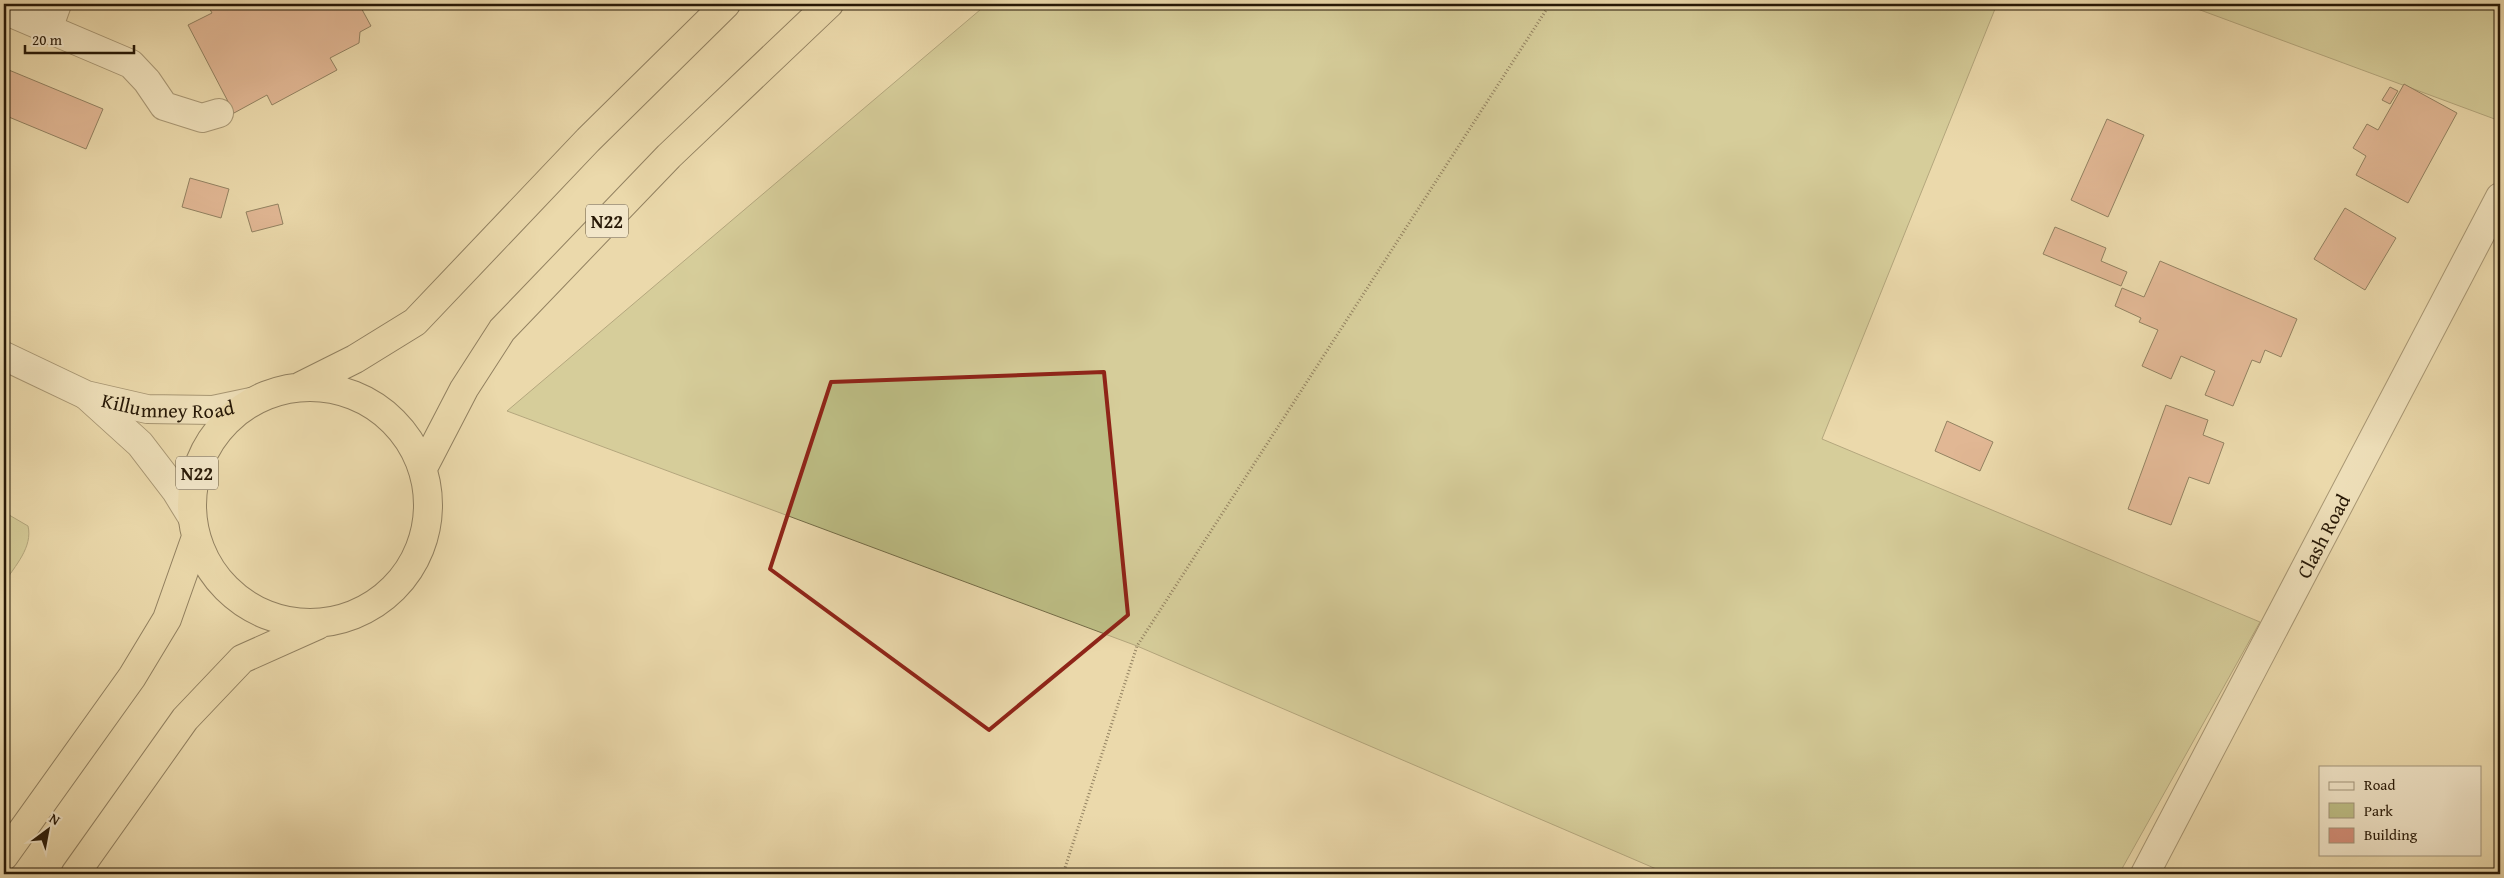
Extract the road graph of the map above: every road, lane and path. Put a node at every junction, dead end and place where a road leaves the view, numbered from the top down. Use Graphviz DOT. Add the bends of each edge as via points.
graph roads {
  1 [pos="58,4"];
  2 [pos="726,4"];
  3 [pos="829,4"];
  4 [pos="1550,4"];
  5 [pos="4,10"];
  6 [pos="48,29"];
  7 [pos="219,113"];
  8 [pos="2500,197"];
  9 [pos="4,356"];
  10 [pos="301,386"];
  11 [pos="86,395"];
  12 [pos="251,402"];
  13 [pos="423,468"];
  14 [pos="194,527"];
  15 [pos="324,623"];
  16 [pos="4,856"];
  17 [pos="75,874"];
  18 [pos="1063,874"];
  19 [pos="2145,874"];
  1 -- 6 [label="street"];
  2 -- 10 [label="highway, N22" via="588,140 415,322 355,359"];
  3 -- 13 [label="highway, N22" via="669,156 502,330 464,389"];
  4 -- 18 [label="path" via="1137,646"];
  5 -- 6 [label="street"];
  6 -- 7 [label="street" via="131,64 164,106 202,118"];
  8 -- 19 [label="street, Clash Road"];
  9 -- 11 [label="street, Killumney Road"];
  10 -- 12 [label="highway, N22"];
  10 -- 13 [label="highway, N22" via="340,390 376,406 404,433"];
  11 -- 12 [label="street, Killumney Road" via="147,409 212,410"];
  11 -- 14 [label="street, Killumney Road" via="140,444 176,491"];
  12 -- 14 [label="highway, N22" via="224,423 204,451 194,483"];
  13 -- 15 [label="highway, N22" via="429,502 425,537 411,569 388,595 366,609"];
  14 -- 15 [label="highway, N22" via="209,567 231,593 259,612 291,622"];
  14 -- 16 [label="highway, N22" via="167,619 132,677"];
  15 -- 17 [label="highway, N22" via="242,659 185,719"];
}
